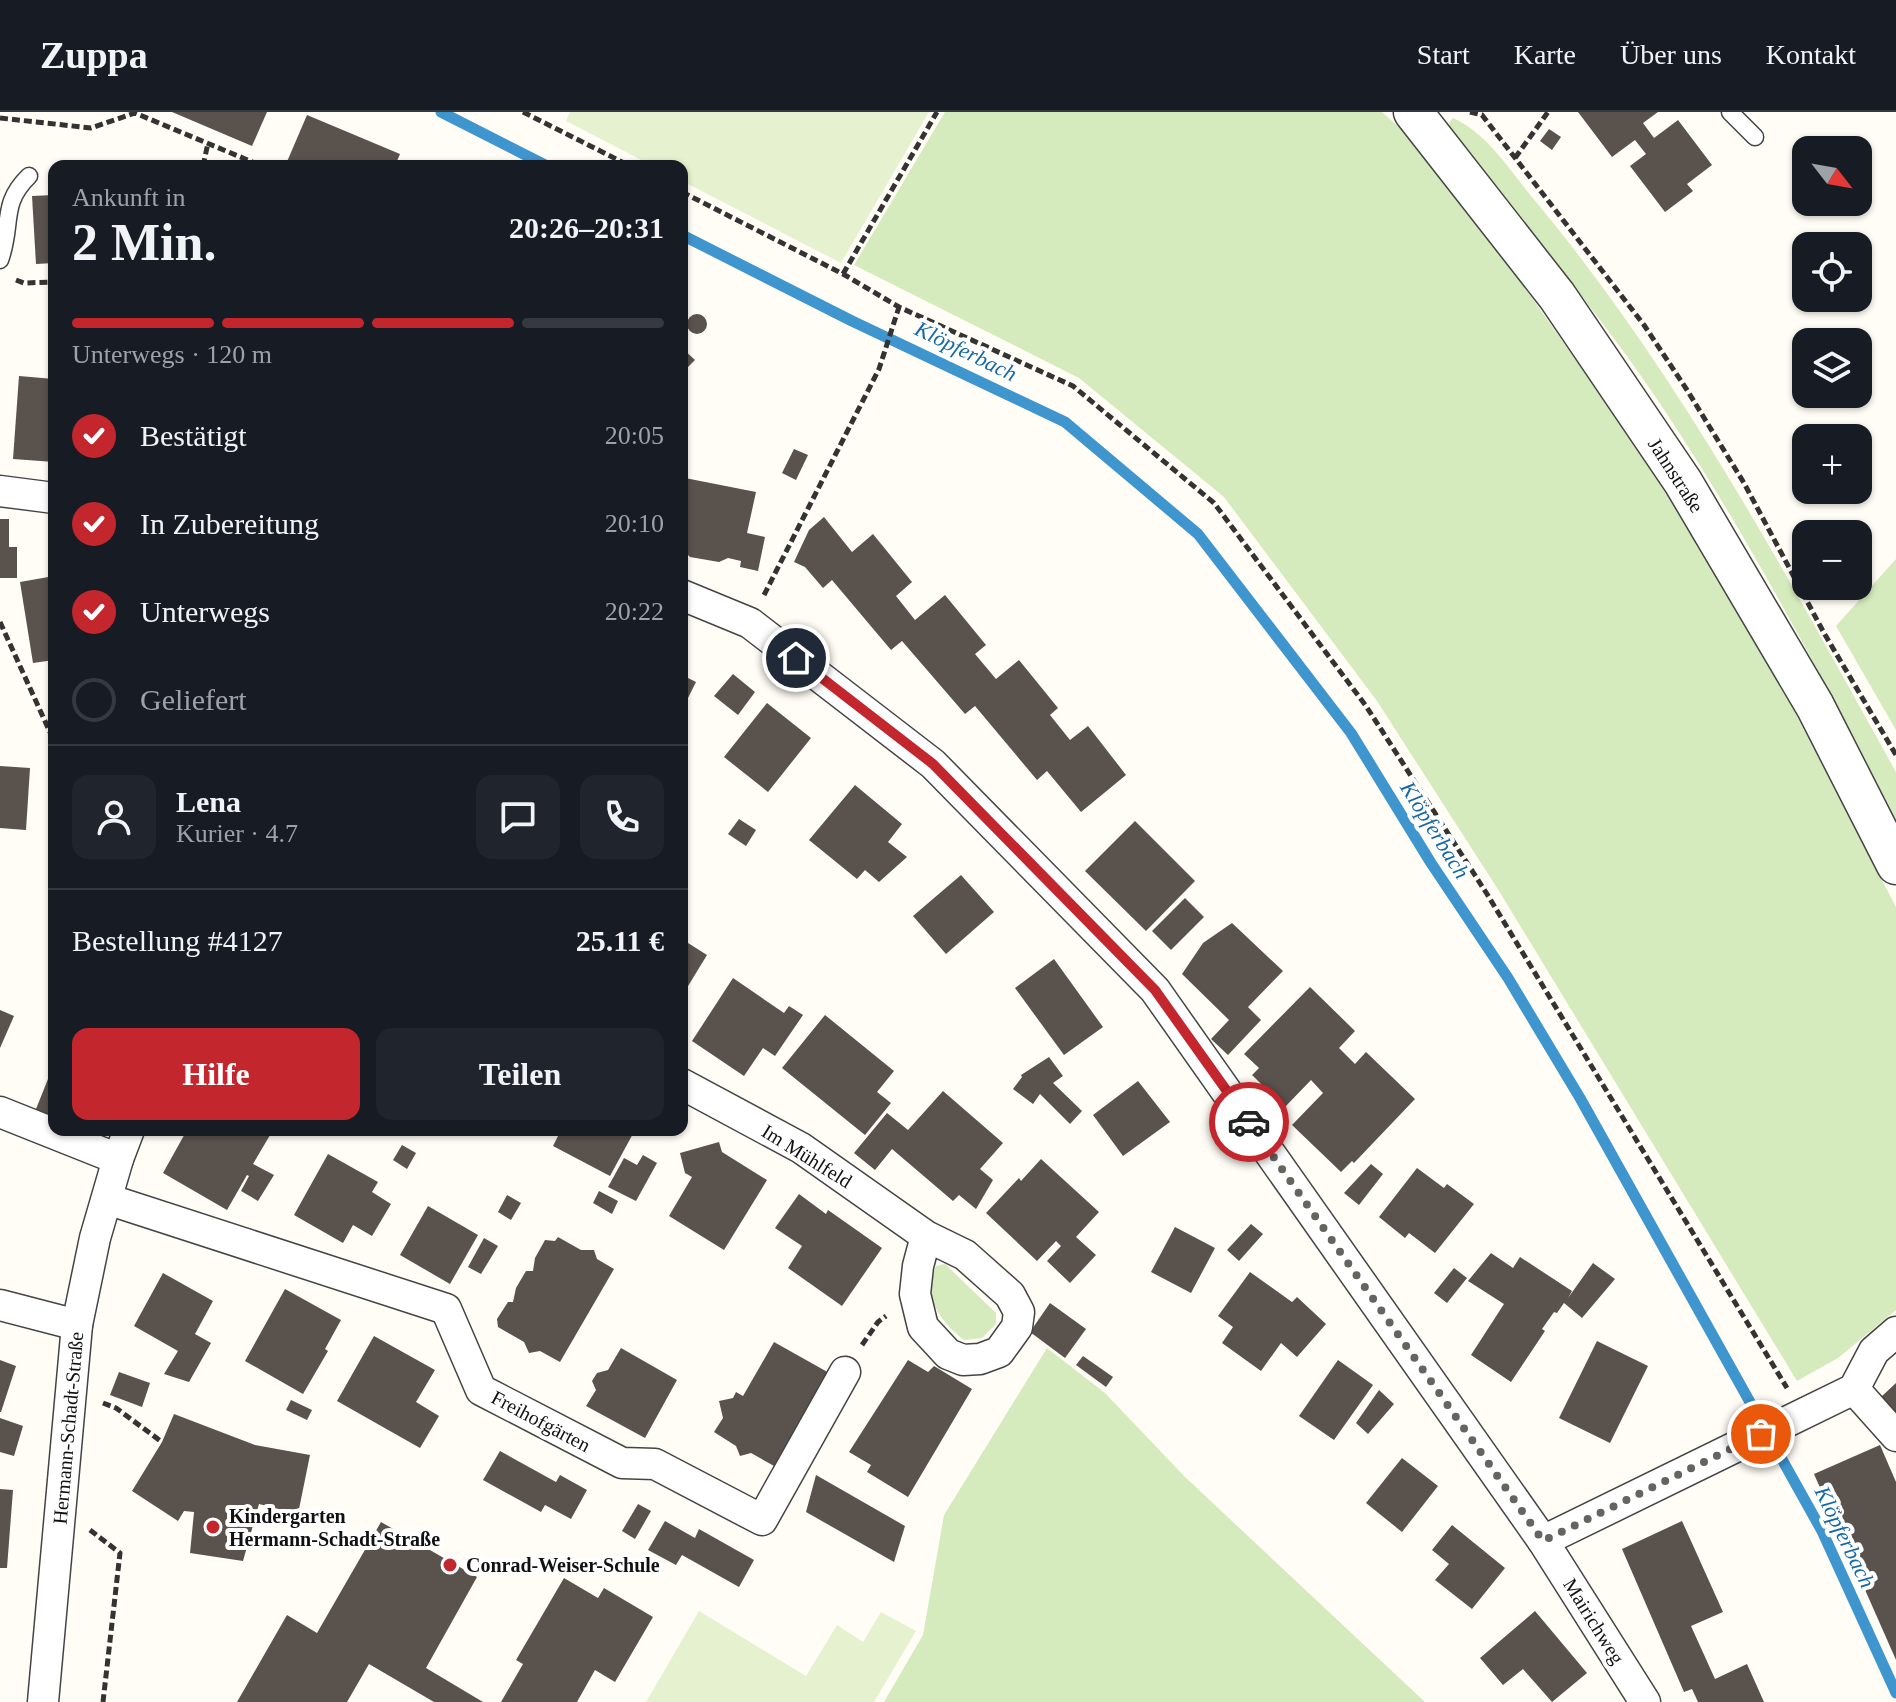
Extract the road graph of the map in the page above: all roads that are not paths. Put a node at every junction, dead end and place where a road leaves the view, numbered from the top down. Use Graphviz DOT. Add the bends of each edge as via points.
graph roads {
  1 [pos="1413,112"];
  2 [pos="1730,112"];
  3 [pos="1755,137"];
  4 [pos="29,176"];
  5 [pos="0,260"];
  6 [pos="0,491"];
  7 [pos="48,497"];
  8 [pos="688,597"];
  9 [pos="1896,865"];
  10 [pos="688,1087"];
  11 [pos="0,1112"];
  12 [pos="48,1131"];
  13 [pos="60,1136"];
  14 [pos="127,1136"];
  15 [pos="118,1159"];
  16 [pos="107,1199"];
  17 [pos="926,1236"];
  18 [pos="0,1305"];
  19 [pos="77,1325"];
  20 [pos="1896,1332"];
  21 [pos="845,1372"];
  22 [pos="1854,1389"];
  23 [pos="1896,1436"];
  24 [pos="1543,1541"];
  25 [pos="43,1702"];
  26 [pos="1645,1702"];
  1 -- 9 [label="street, Jahnstraße" via="1557,296 1683,482 1815,706"];
  2 -- 3 [label="lane"];
  4 -- 5 [label="lane" via="6,197 0,216"];
  6 -- 7 [label="street"];
  8 -- 24 [label="street, Mairichweg" via="750,623 933,764 1155,990"];
  10 -- 17 [label="street, Im Mühlfeld" via="801,1148"];
  11 -- 12 [label="street"];
  13 -- 15 [label="street"];
  14 -- 15 [label="street, Hermann-Schadt-Straße"];
  15 -- 16 [label="street, Hermann-Schadt-Straße"];
  16 -- 19 [label="street, Hermann-Schadt-Straße"];
  16 -- 21 [label="street, Freihofgärten" via="446,1309 481,1390 622,1463 655,1464 762,1520"];
  17 -- 17 [label="street, Im Mühlfeld" via="915,1294 923,1327 948,1354 963,1360 999,1352 1017,1327 1019,1312 1010,1295 965,1255"];
  18 -- 19 [label="street"];
  19 -- 25 [label="street, Hermann-Schadt-Straße"];
  20 -- 22 [label="street" via="1874,1351"];
  22 -- 23 [label="street"];
  22 -- 24 [label="street"];
  24 -- 26 [label="street, Mairichweg"];
}
